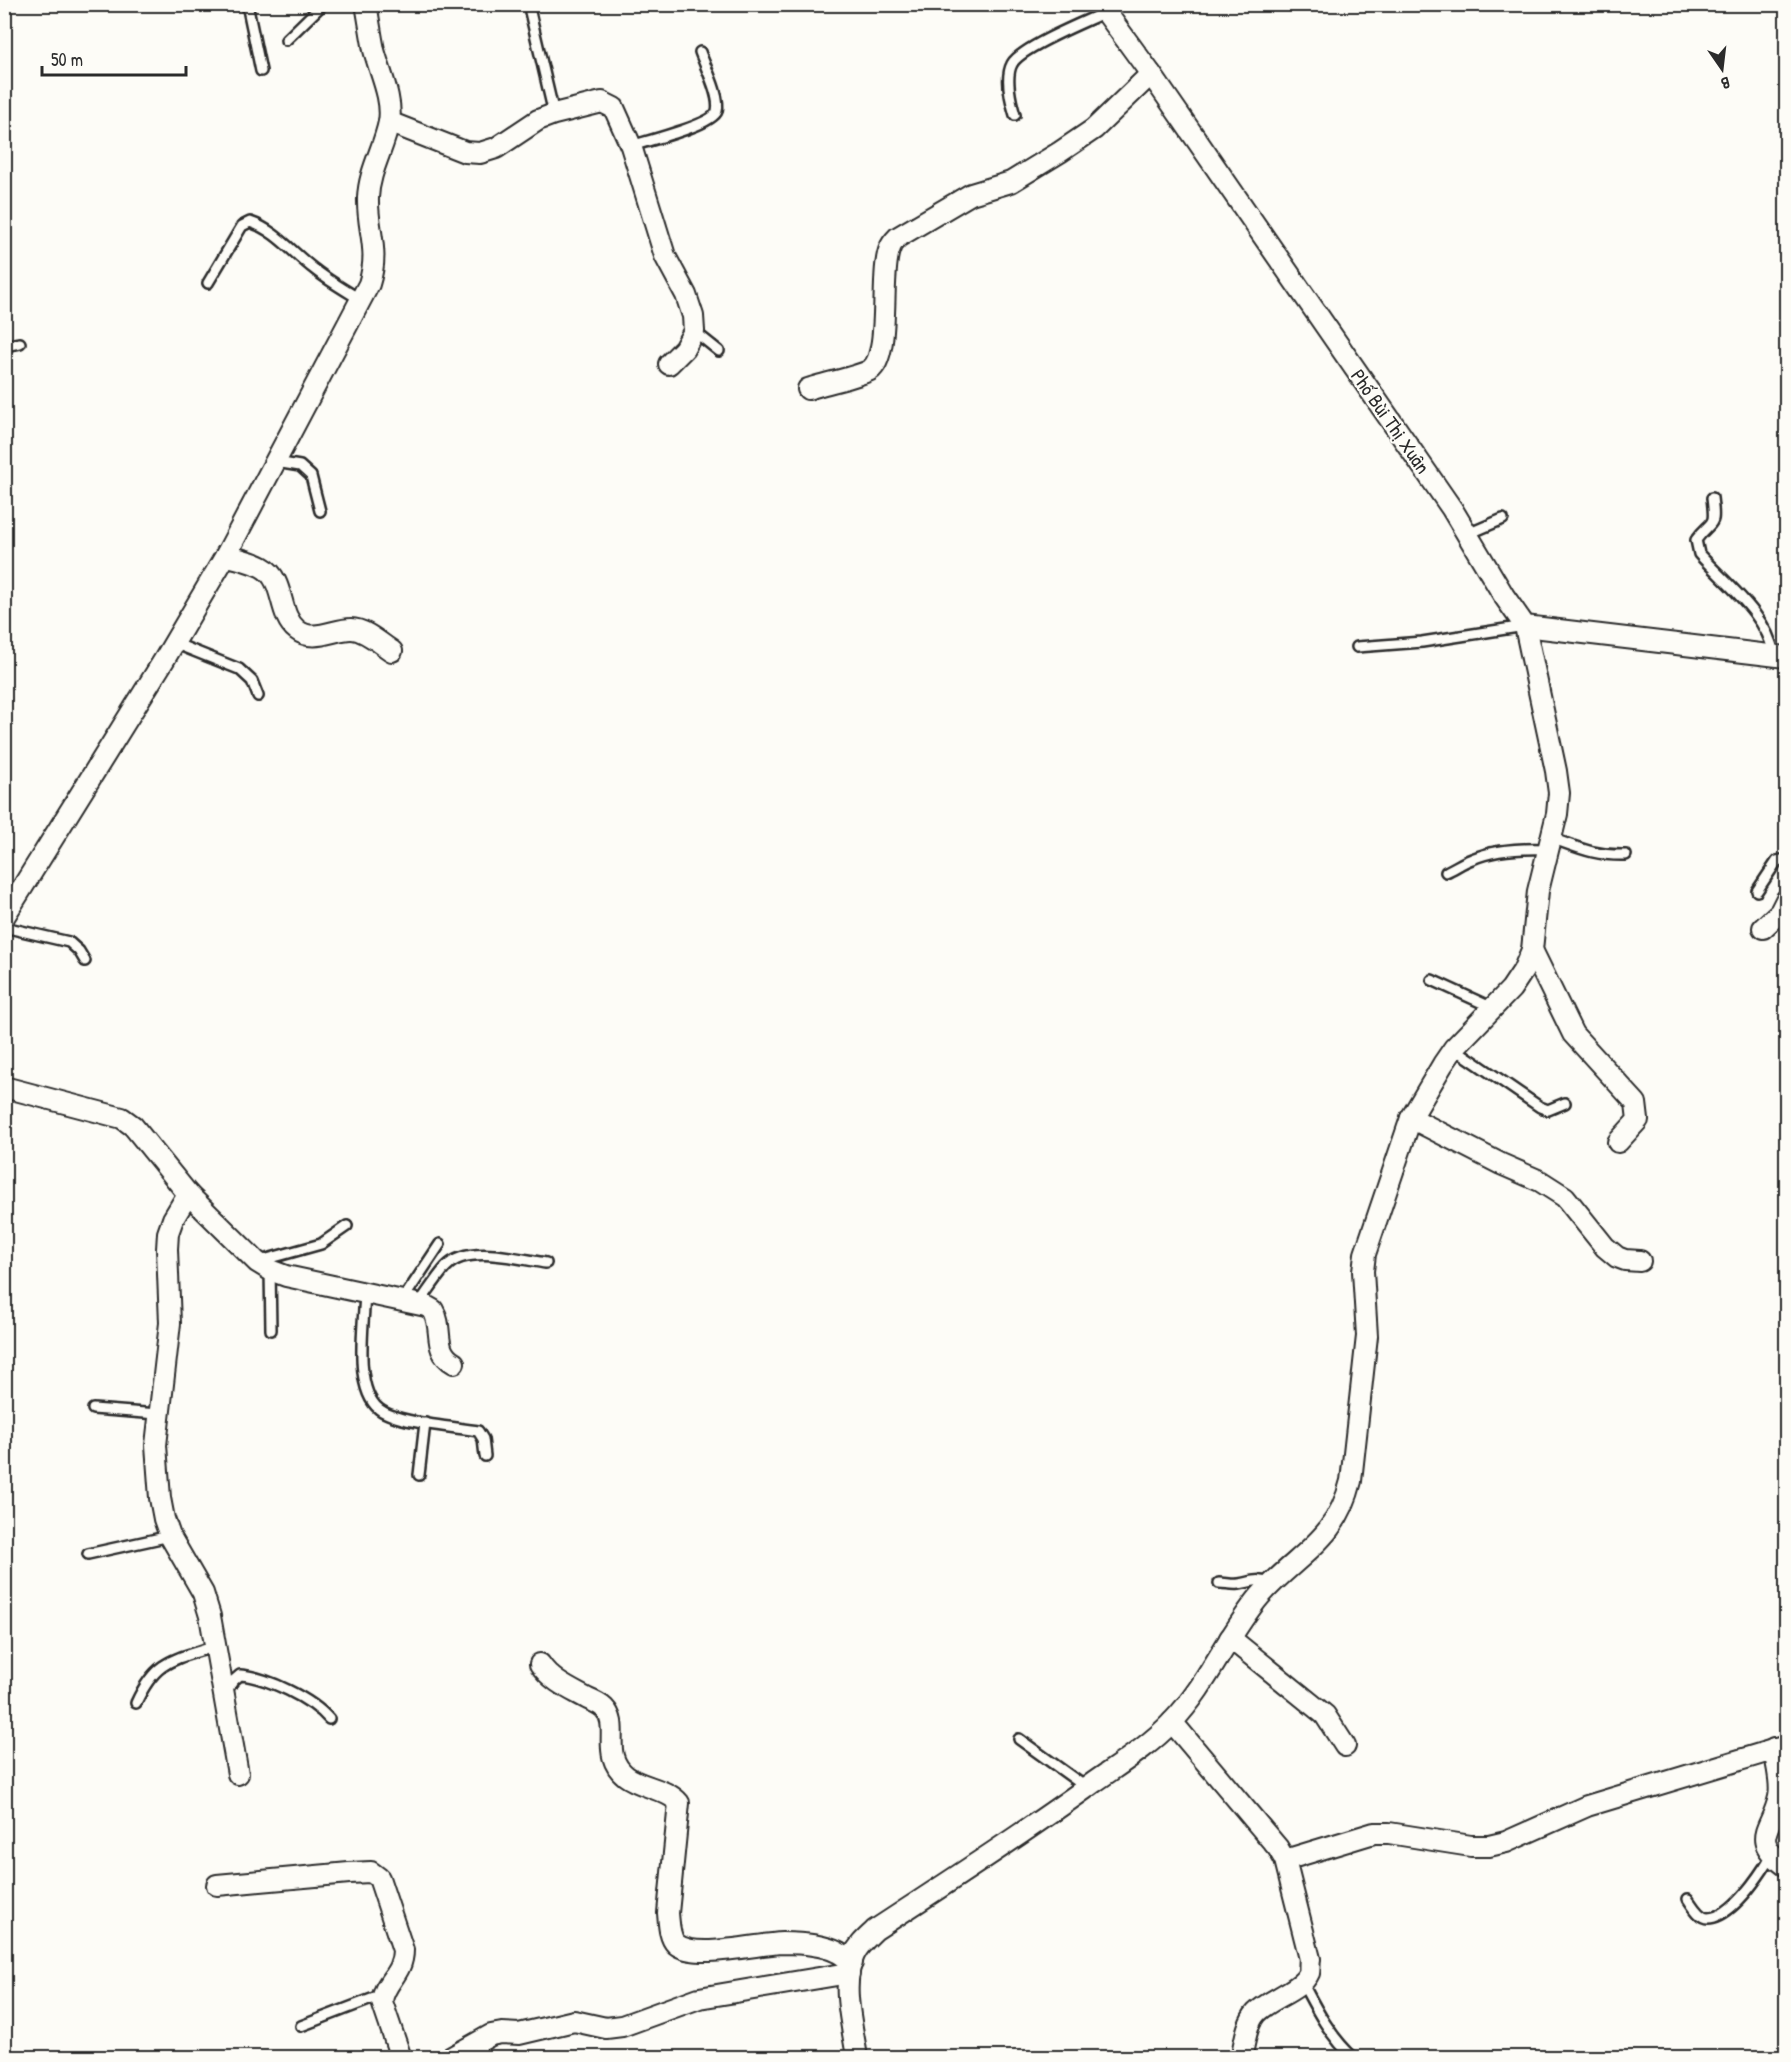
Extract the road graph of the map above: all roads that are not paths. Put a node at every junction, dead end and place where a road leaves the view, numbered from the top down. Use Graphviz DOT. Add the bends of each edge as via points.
graph roads {
  1 [pos="247,4"];
  2 [pos="323,4"];
  3 [pos="366,4"];
  4 [pos="1103,8"];
  5 [pos="530,12"];
  6 [pos="286,40"];
  7 [pos="700,52"];
  8 [pos="261,71"];
  9 [pos="1151,74"];
  10 [pos="554,114"];
  11 [pos="1015,115"];
  12 [pos="389,122"];
  13 [pos="631,146"];
  14 [pos="208,283"];
  15 [pos="361,300"];
  16 [pos="694,331"];
  17 [pos="20,343"];
  18 [pos="4,346"];
  19 [pos="719,351"];
  20 [pos="669,364"];
  21 [pos="808,388"];
  22 [pos="276,462"];
  23 [pos="1712,498"];
  24 [pos="320,511"];
  25 [pos="1503,519"];
  26 [pos="1468,534"];
  27 [pos="226,555"];
  28 [pos="1525,626"];
  29 [pos="174,643"];
  30 [pos="1357,647"];
  31 [pos="392,651"];
  32 [pos="1780,656"];
  33 [pos="258,696"];
  34 [pos="1550,843"];
  35 [pos="1626,855"];
  36 [pos="1786,859"];
  37 [pos="1446,872"];
  38 [pos="1757,891"];
  39 [pos="1786,900"];
  40 [pos="4,917"];
  41 [pos="4,927"];
  42 [pos="1763,928"];
  43 [pos="1532,950"];
  44 [pos="85,961"];
  45 [pos="1432,980"];
  46 [pos="1493,1008"];
  47 [pos="1454,1048"];
  48 [pos="4,1088"];
  49 [pos="1565,1103"];
  50 [pos="1411,1118"];
  51 [pos="1618,1142"];
  52 [pos="188,1194"];
  53 [pos="347,1226"];
  54 [pos="440,1244"];
  55 [pos="1640,1262"];
  56 [pos="546,1263"];
  57 [pos="264,1266"];
  58 [pos="365,1293"];
  59 [pos="410,1303"];
  60 [pos="271,1330"];
  61 [pos="454,1363"];
  62 [pos="93,1409"];
  63 [pos="158,1414"];
  64 [pos="425,1423"];
  65 [pos="485,1456"];
  66 [pos="419,1475"];
  67 [pos="170,1536"];
  68 [pos="88,1554"];
  69 [pos="1219,1583"];
  70 [pos="1272,1585"];
  71 [pos="1230,1638"];
  72 [pos="216,1646"];
  73 [pos="540,1664"];
  74 [pos="224,1694"];
  75 [pos="136,1703"];
  76 [pos="329,1719"];
  77 [pos="1172,1722"];
  78 [pos="1019,1739"];
  79 [pos="1345,1746"];
  80 [pos="1780,1748"];
  81 [pos="238,1773"];
  82 [pos="1087,1788"];
  83 [pos="1782,1800"];
  84 [pos="1285,1860"];
  85 [pos="1779,1861"];
  86 [pos="218,1885"];
  87 [pos="1688,1899"];
  88 [pos="850,1968"];
  89 [pos="1302,1982"];
  90 [pos="382,1995"];
  91 [pos="301,2026"];
  92 [pos="401,2058"];
  93 [pos="450,2058"];
  94 [pos="857,2058"];
  95 [pos="1241,2058"];
  96 [pos="1354,2058"];
  1 -- 8 [label="lane"];
  2 -- 6 [label="lane"];
  3 -- 12 [label="street"];
  4 -- 9 [label="street, Phố Bùi Thị Xuân"];
  4 -- 11 [label="lane" via="1017,58 1011,66 1010,82"];
  5 -- 10 [label="lane"];
  7 -- 13 [label="lane" via="717,100 713,117"];
  9 -- 21 [label="street" via="1094,129 1060,152 1011,182 971,194 898,237 886,259 879,358 871,369"];
  9 -- 26 [label="street, Phố Bùi Thị Xuân"];
  10 -- 12 [label="street" via="496,148 480,153 465,152"];
  10 -- 13 [label="street" via="602,102 610,105"];
  12 -- 15 [label="street" via="370,180 374,269"];
  13 -- 16 [label="street" via="665,256 686,295"];
  14 -- 15 [label="lane" via="242,226 250,222 266,228 313,269"];
  15 -- 22 [label="street"];
  16 -- 19 [label="lane"];
  16 -- 20 [label="street"];
  17 -- 18 [label="lane"];
  22 -- 24 [label="lane" via="300,466 311,477"];
  22 -- 27 [label="street"];
  23 -- 32 [label="lane" via="1713,523 1696,540 1699,554 1756,615"];
  25 -- 26 [label="lane"];
  26 -- 28 [label="street, Phố Bùi Thị Xuân"];
  27 -- 29 [label="street"];
  27 -- 31 [label="street" via="263,567 277,582 287,615 297,630 312,637 353,629"];
  28 -- 30 [label="lane" via="1422,642"];
  28 -- 32 [label="street"];
  28 -- 34 [label="street" via="1559,793"];
  29 -- 33 [label="lane" via="239,669 252,681"];
  29 -- 40 [label="street"];
  34 -- 35 [label="lane" via="1606,856"];
  34 -- 37 [label="lane" via="1473,858"];
  34 -- 43 [label="street" via="1538,891"];
  36 -- 38 [label="lane" via="1777,861"];
  39 -- 42 [label="street"];
  41 -- 44 [label="lane" via="69,942"];
  43 -- 46 [label="street" via="1511,989"];
  43 -- 51 [label="street" via="1573,1034 1636,1103 1638,1120"];
  45 -- 46 [label="lane"];
  46 -- 47 [label="street"];
  47 -- 49 [label="lane" via="1540,1107 1548,1110"];
  47 -- 50 [label="street"];
  48 -- 52 [label="street" via="122,1118 133,1126"];
  50 -- 55 [label="street" via="1540,1181 1565,1197 1617,1257"];
  50 -- 70 [label="street" via="1362,1271 1367,1336 1346,1500 1321,1539"];
  52 -- 57 [label="street"];
  52 -- 63 [label="street" via="168,1233 170,1323"];
  53 -- 57 [label="lane" via="321,1244"];
  54 -- 59 [label="lane"];
  56 -- 59 [label="lane" via="488,1255 457,1259"];
  57 -- 58 [label="street" via="286,1276"];
  57 -- 60 [label="lane"];
  58 -- 59 [label="street"];
  58 -- 64 [label="lane" via="363,1376 370,1398 389,1415"];
  59 -- 61 [label="street" via="436,1314 441,1351"];
  62 -- 63 [label="lane"];
  63 -- 67 [label="street" via="160,1498"];
  64 -- 65 [label="lane" via="478,1431"];
  64 -- 66 [label="lane"];
  67 -- 68 [label="lane"];
  67 -- 72 [label="street" via="203,1593"];
  69 -- 70 [label="lane" via="1256,1579"];
  70 -- 71 [label="street" via="1249,1609"];
  71 -- 77 [label="street"];
  71 -- 79 [label="street" via="1325,1715"];
  72 -- 74 [label="street"];
  72 -- 75 [label="lane" via="164,1665 151,1676"];
  73 -- 88 [label="street" via="566,1687 604,1707 612,1723 610,1748 614,1762 626,1776 679,1803 668,1913 674,1942 686,1950 706,1951 783,1943 820,1946 838,1952"];
  74 -- 76 [label="lane" via="240,1675 248,1676 315,1706"];
  74 -- 81 [label="street"];
  77 -- 82 [label="street"];
  77 -- 84 [label="street"];
  78 -- 82 [label="lane"];
  80 -- 83 [label="street"];
  80 -- 84 [label="street" via="1587,1806 1489,1846 1374,1833"];
  82 -- 88 [label="street" via="875,1930 861,1943"];
  83 -- 85 [label="street" via="1765,1835 1767,1847"];
  84 -- 89 [label="street" via="1310,1959 1309,1973"];
  85 -- 87 [label="lane" via="1718,1916 1701,1916"];
  86 -- 90 [label="street" via="349,1873 376,1875 403,1950 400,1970"];
  88 -- 93 [label="street" via="699,1998 622,2026 606,2028 574,2021 519,2034 491,2035"];
  88 -- 94 [label="street" via="848,1992"];
  89 -- 95 [label="street" via="1255,2015"];
  89 -- 96 [label="lane" via="1319,2015"];
  90 -- 91 [label="lane"];
  90 -- 92 [label="street"];
}
